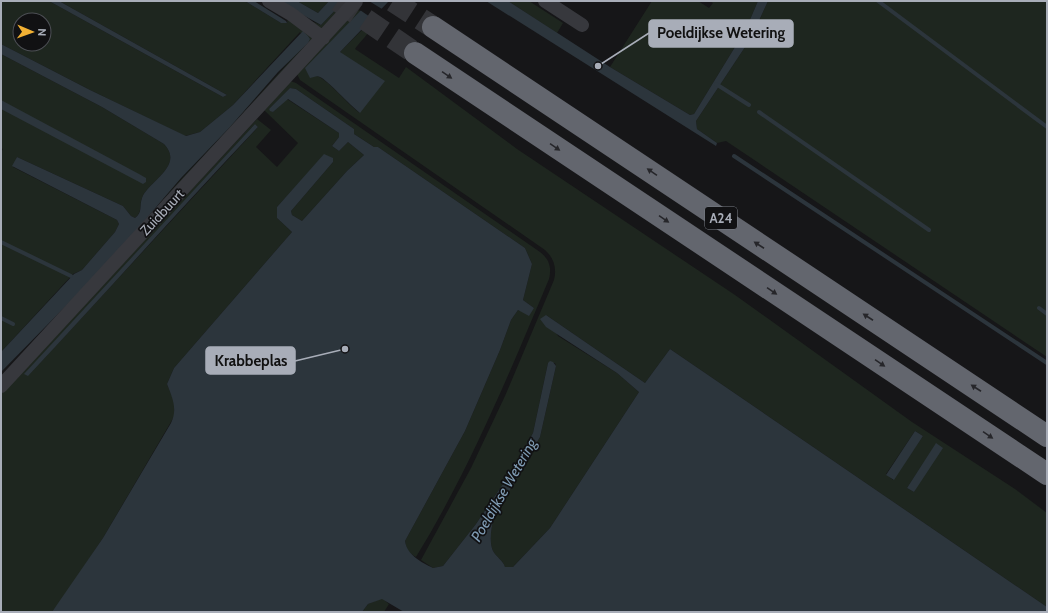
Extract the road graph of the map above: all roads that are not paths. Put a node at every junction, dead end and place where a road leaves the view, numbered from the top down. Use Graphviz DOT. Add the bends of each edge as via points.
graph roads {
  1 [pos="269,1"];
  2 [pos="356,1"];
  3 [pos="545,1"];
  4 [pos="582,26"];
  5 [pos="433,27"];
  6 [pos="322,38"];
  7 [pos="415,53"];
  8 [pos="1,386"];
  9 [pos="1009,410"];
  10 [pos="1047,432"];
  11 [pos="1047,436"];
  12 [pos="1047,474"];
  1 -- 6 [label="street"];
  2 -- 6 [label="street, Zuidbuurt"];
  3 -- 4 [label="street"];
  9 -- 5 [label="highway, A24, one-way"];
  6 -- 8 [label="street, Zuidbuurt"];
  7 -- 12 [label="highway, A24, one-way"];
  9 -- 10 [label="highway"];
  9 -- 11 [label="highway, A24"];
}
